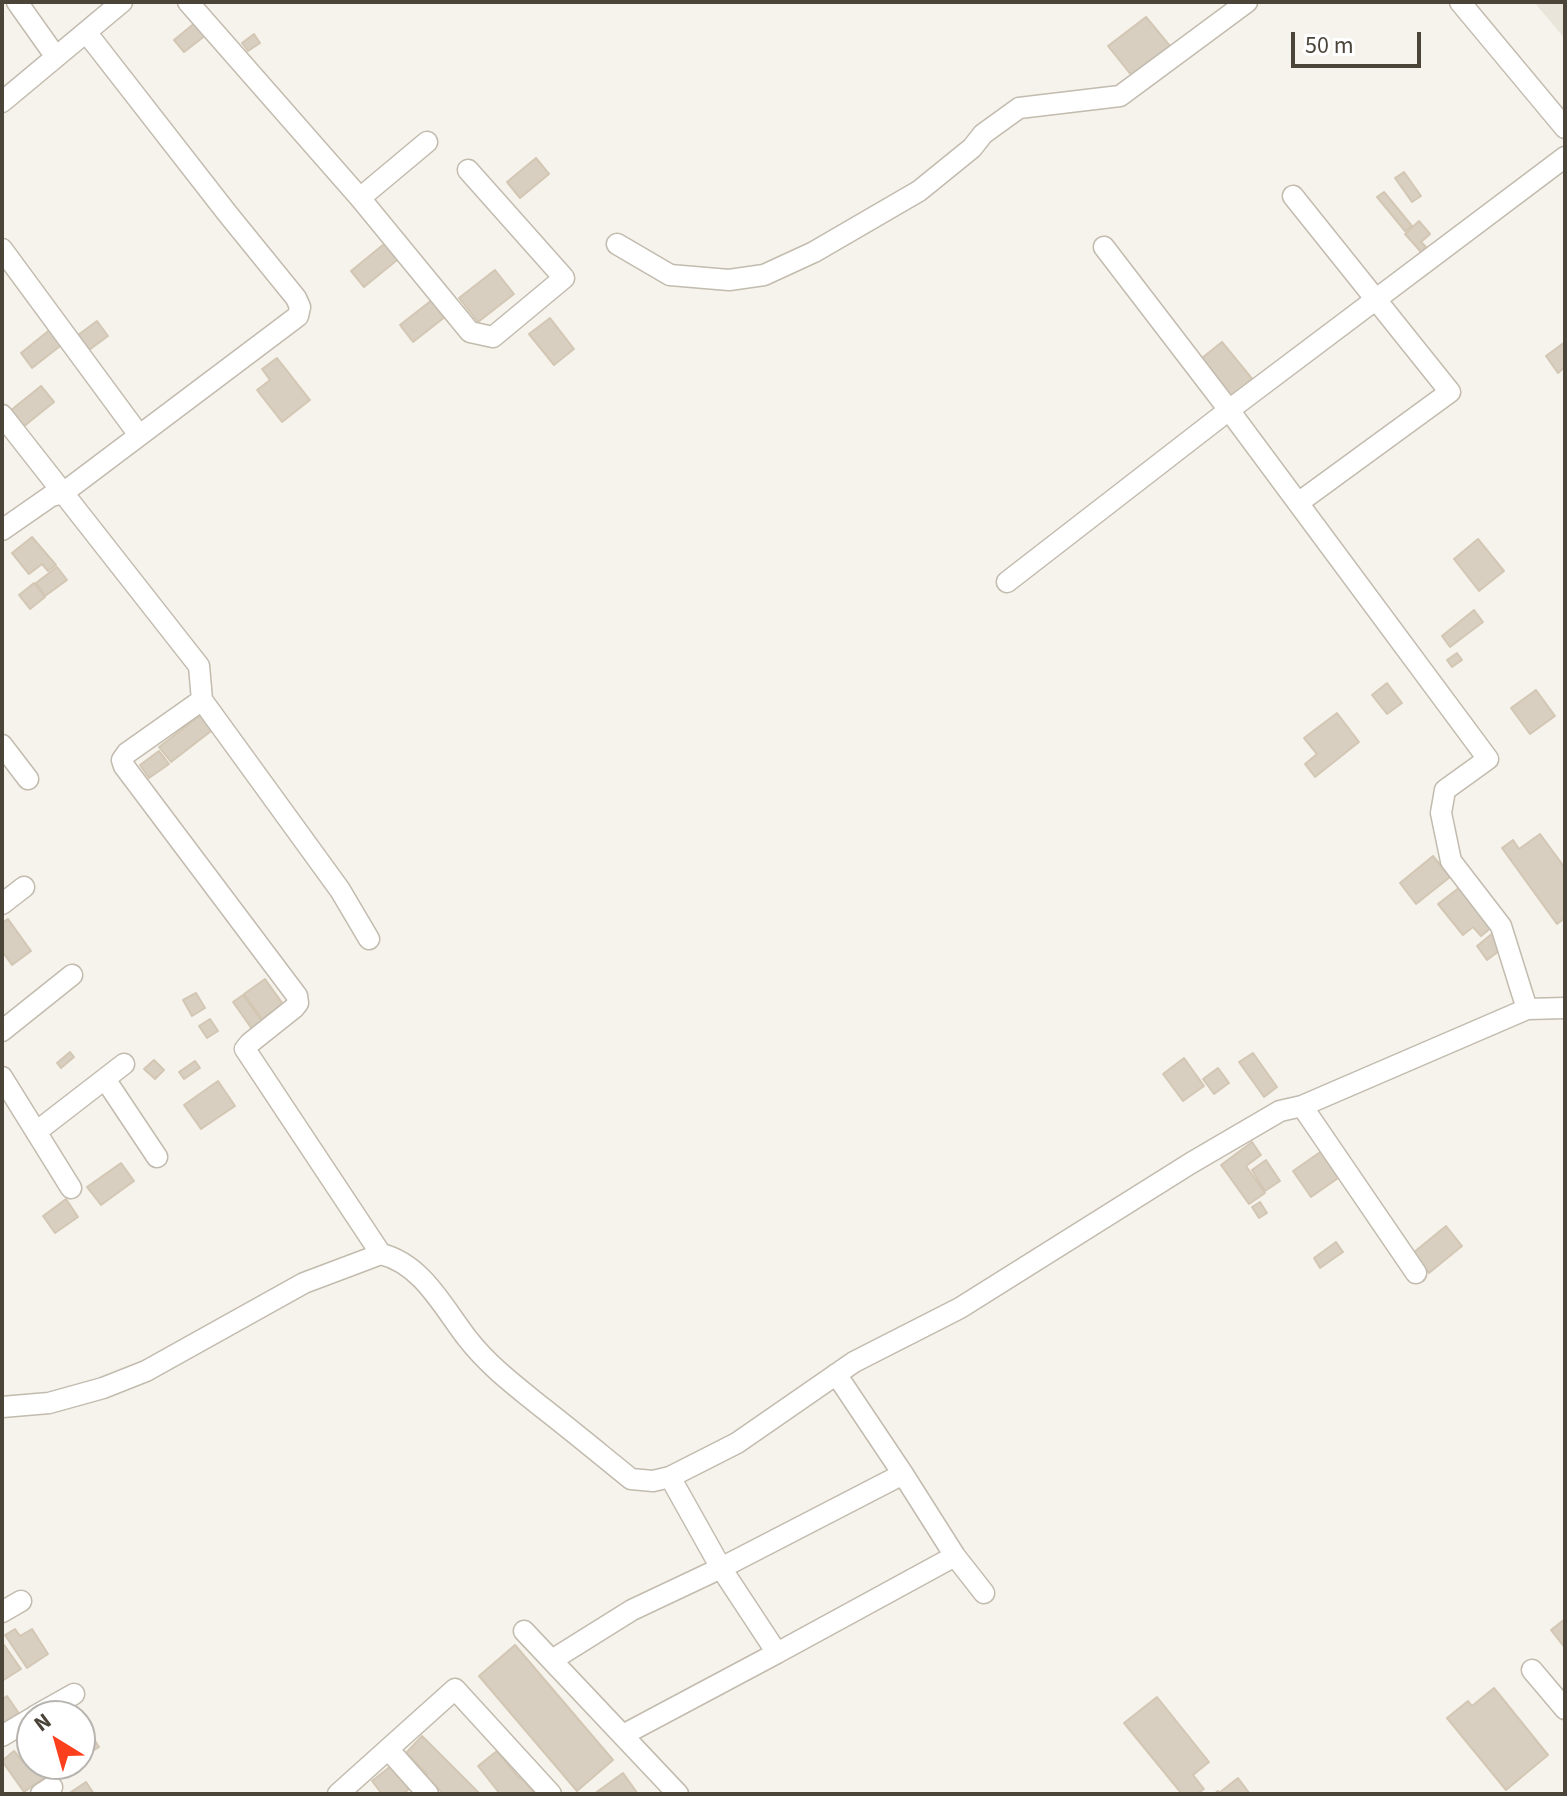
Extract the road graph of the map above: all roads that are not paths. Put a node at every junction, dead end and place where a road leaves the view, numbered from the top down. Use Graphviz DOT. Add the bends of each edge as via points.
graph roads {
  1 [pos="17,2"];
  2 [pos="122,2"];
  3 [pos="188,2"];
  4 [pos="1247,2"];
  5 [pos="1460,2"];
  6 [pos="86,32"];
  7 [pos="56,57"];
  8 [pos="2,102"];
  9 [pos="1565,128"];
  10 [pos="427,142"];
  11 [pos="1565,157"];
  12 [pos="468,170"];
  13 [pos="1293,196"];
  14 [pos="360,198"];
  15 [pos="617,244"];
  16 [pos="1104,247"];
  17 [pos="2,249"];
  18 [pos="1375,300"];
  19 [pos="1229,410"];
  20 [pos="2,415"];
  21 [pos="139,435"];
  22 [pos="63,493"];
  23 [pos="1298,503"];
  24 [pos="2,530"];
  25 [pos="1007,582"];
  26 [pos="202,700"];
  27 [pos="2,745"];
  28 [pos="28,779"];
  29 [pos="24,887"];
  30 [pos="2,904"];
  31 [pos="369,939"];
  32 [pos="72,975"];
  33 [pos="1565,1008"];
  34 [pos="1527,1009"];
  35 [pos="2,1031"];
  36 [pos="124,1064"];
  37 [pos="2,1077"];
  38 [pos="105,1079"];
  39 [pos="1302,1106"];
  40 [pos="36,1132"];
  41 [pos="157,1157"];
  42 [pos="71,1188"];
  43 [pos="381,1254"];
  44 [pos="1416,1273"];
  45 [pos="836,1374"];
  46 [pos="2,1407"];
  47 [pos="903,1474"];
  48 [pos="670,1477"];
  49 [pos="955,1556"];
  50 [pos="721,1568"];
  51 [pos="984,1593"];
  52 [pos="21,1601"];
  53 [pos="2,1612"];
  54 [pos="524,1631"];
  55 [pos="777,1653"];
  56 [pos="552,1660"];
  57 [pos="1532,1670"];
  58 [pos="74,1694"];
  59 [pos="64,1700"];
  60 [pos="1565,1709"];
  61 [pos="623,1735"];
  62 [pos="388,1749"];
  63 [pos="338,1794"];
  64 [pos="428,1794"];
  65 [pos="551,1794"];
  66 [pos="678,1794"];
  1 -- 7 [label="street"];
  2 -- 6 [label="street"];
  3 -- 14 [label="street"];
  4 -- 15 [label="street" via="1120,96 1019,108 919,191 764,275 729,280 670,275"];
  5 -- 9 [label="street"];
  6 -- 7 [label="street"];
  6 -- 21 [label="street" via="300,307 298,316"];
  7 -- 8 [label="street"];
  10 -- 14 [label="street"];
  11 -- 18 [label="street"];
  12 -- 14 [label="street" via="564,278 493,337 470,332"];
  13 -- 18 [label="street"];
  16 -- 19 [label="street"];
  17 -- 21 [label="street"];
  18 -- 19 [label="street"];
  18 -- 23 [label="street" via="1450,392"];
  19 -- 23 [label="street"];
  19 -- 25 [label="street"];
  20 -- 22 [label="street"];
  21 -- 22 [label="street"];
  22 -- 24 [label="street"];
  22 -- 26 [label="street" via="199,666"];
  23 -- 34 [label="street" via="1488,759 1445,790 1441,813 1451,861 1501,926"];
  26 -- 31 [label="street" via="340,890"];
  26 -- 43 [label="street" via="122,760 297,996 294,1008 245,1049"];
  27 -- 28 [label="street"];
  29 -- 30 [label="street"];
  32 -- 35 [label="street"];
  33 -- 34 [label="street"];
  34 -- 39 [label="street"];
  36 -- 38 [label="street"];
  37 -- 40 [label="street"];
  38 -- 40 [label="street"];
  38 -- 41 [label="street"];
  39 -- 44 [label="street"];
  39 -- 45 [label="street" via="1280,1111 960,1308"];
  40 -- 42 [label="street"];
  43 -- 46 [label="street" via="304,1283 146,1371 49,1403"];
  43 -- 48 [label="street" via="403,1263 436,1294 496,1371 631,1479"];
  45 -- 47 [label="street"];
  45 -- 48 [label="street" via="737,1443"];
  47 -- 49 [label="street"];
  47 -- 50 [label="street"];
  48 -- 50 [label="street"];
  49 -- 51 [label="street"];
  49 -- 55 [label="street"];
  50 -- 55 [label="street"];
  50 -- 56 [label="street" via="632,1610"];
  52 -- 53 [label="street"];
  54 -- 56 [label="street"];
  55 -- 61 [label="street"];
  56 -- 61 [label="street"];
  57 -- 60 [label="street"];
  58 -- 59 [label="street"];
  61 -- 66 [label="street"];
  62 -- 63 [label="street"];
  62 -- 64 [label="street"];
  62 -- 65 [label="street" via="455,1689"];
}
